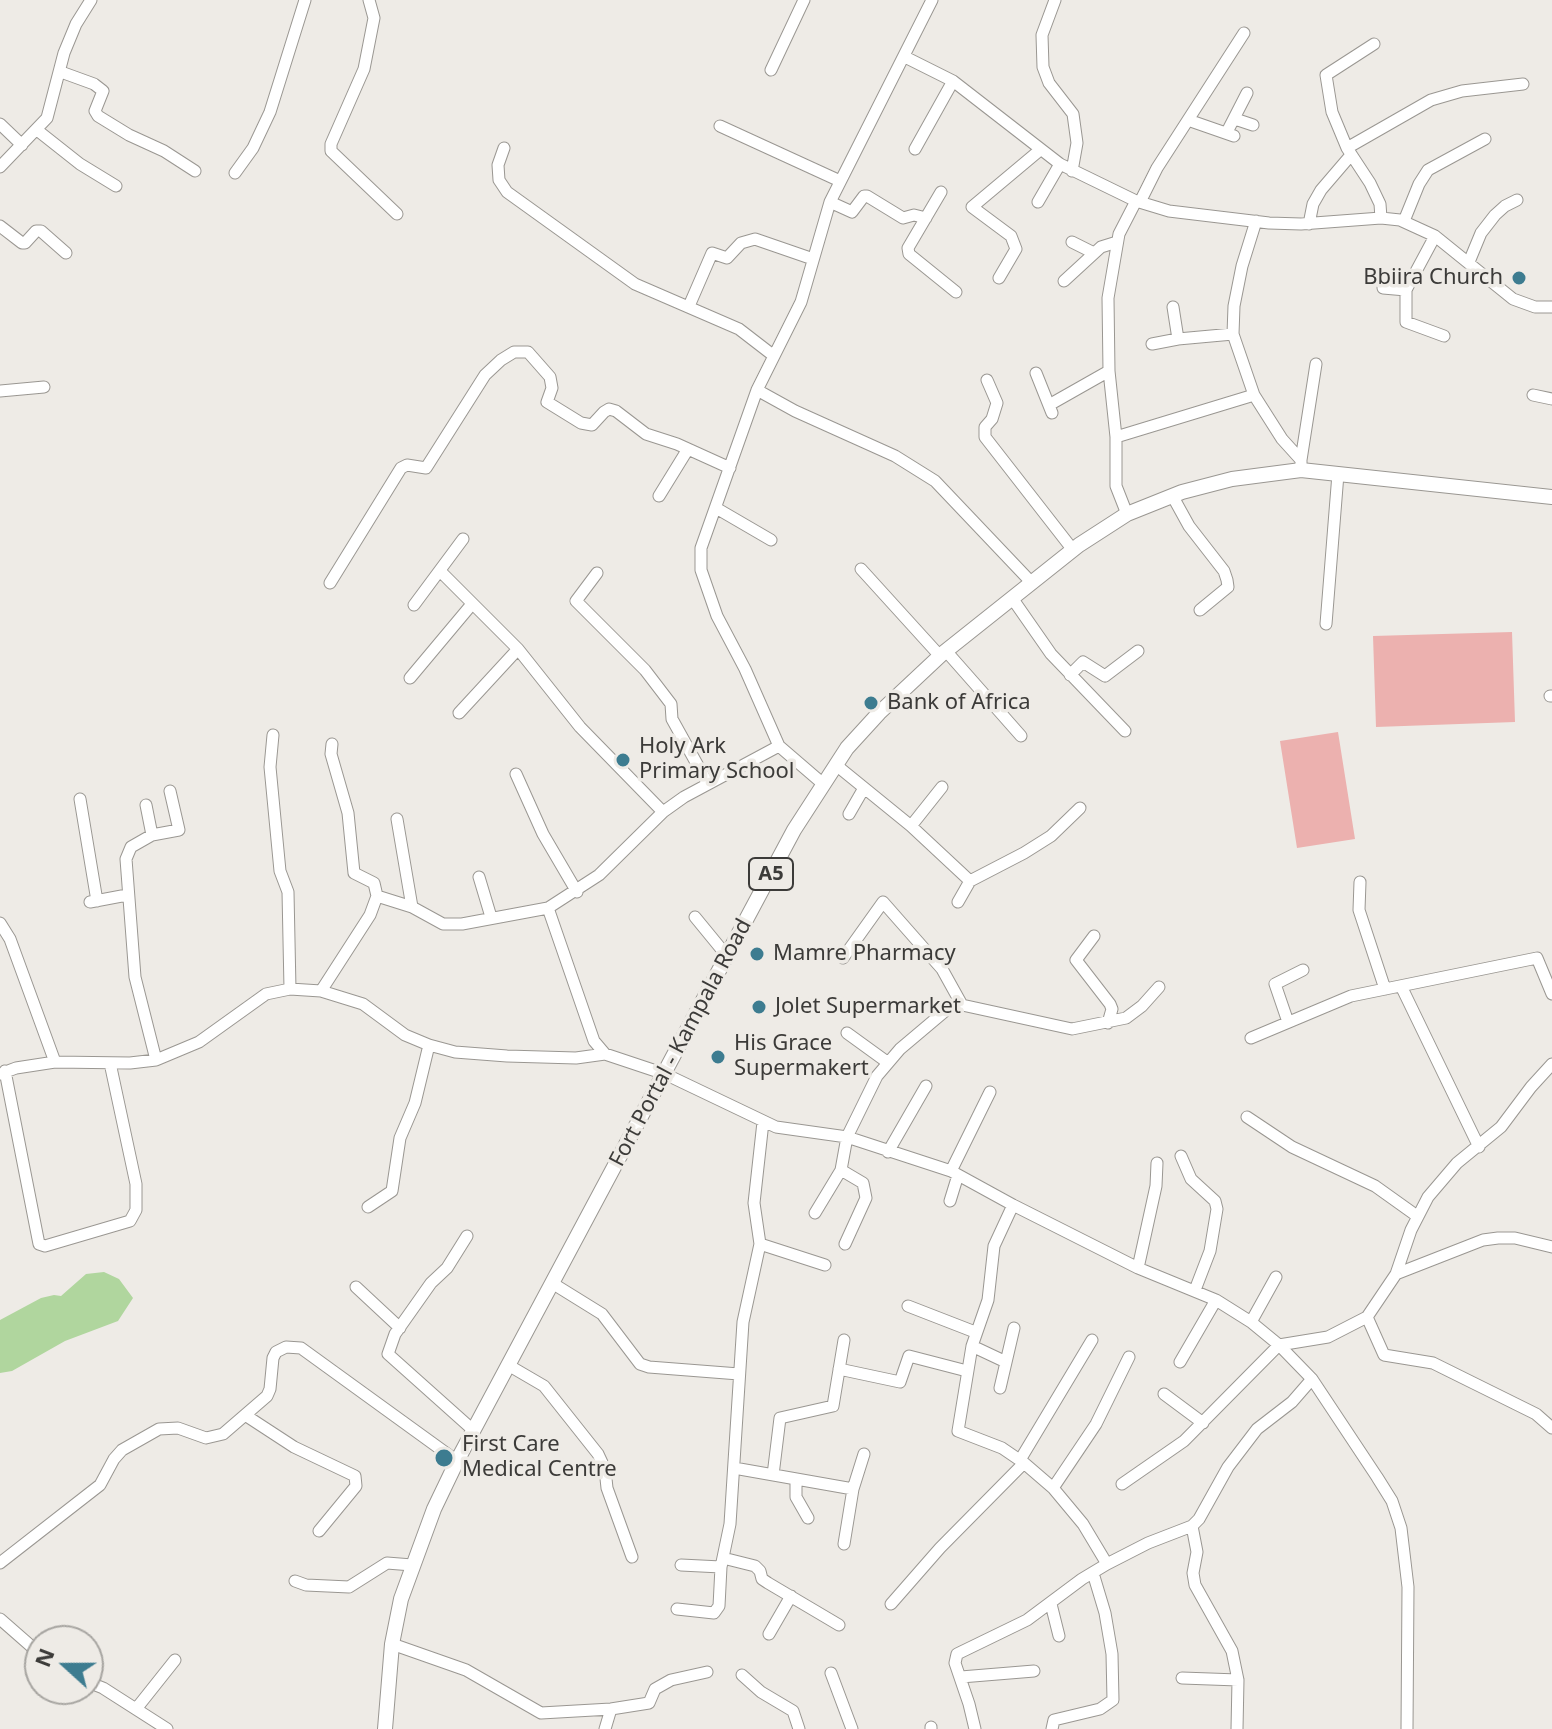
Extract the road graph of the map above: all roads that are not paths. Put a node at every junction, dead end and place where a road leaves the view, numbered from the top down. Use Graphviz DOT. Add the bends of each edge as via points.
graph roads {
  1 [pos="305,0"];
  2 [pos="369,0"];
  3 [pos="804,0"];
  4 [pos="1055,0"];
  5 [pos="87,1"];
  6 [pos="930,1"];
  7 [pos="1244,33"];
  8 [pos="1374,44"];
  9 [pos="905,57"];
  10 [pos="771,70"];
  11 [pos="61,72"];
  12 [pos="953,81"];
  13 [pos="1523,84"];
  14 [pos="1247,93"];
  15 [pos="1235,119"];
  16 [pos="1188,120"];
  17 [pos="0,124"];
  18 [pos="1253,125"];
  19 [pos="720,126"];
  20 [pos="37,130"];
  21 [pos="1485,139"];
  22 [pos="22,145"];
  23 [pos="504,148"];
  24 [pos="915,149"];
  25 [pos="1040,150"];
  26 [pos="1349,151"];
  27 [pos="1060,164"];
  28 [pos="0,167"];
  29 [pos="195,171"];
  30 [pos="1072,171"];
  31 [pos="235,173"];
  32 [pos="840,181"];
  33 [pos="116,186"];
  34 [pos="941,192"];
  35 [pos="1517,200"];
  36 [pos="1138,201"];
  37 [pos="830,202"];
  38 [pos="1038,202"];
  39 [pos="397,214"];
  40 [pos="926,218"];
  41 [pos="1381,218"];
  42 [pos="1256,221"];
  43 [pos="1404,221"];
  44 [pos="1309,224"];
  45 [pos="0,226"];
  46 [pos="1435,236"];
  47 [pos="1072,242"];
  48 [pos="1117,242"];
  49 [pos="66,253"];
  50 [pos="1094,253"];
  51 [pos="813,259"];
  52 [pos="1469,262"];
  53 [pos="999,278"];
  54 [pos="1064,281"];
  55 [pos="1383,288"];
  56 [pos="1406,290"];
  57 [pos="956,292"];
  58 [pos="689,306"];
  59 [pos="1173,307"];
  60 [pos="1552,307"];
  61 [pos="1233,334"];
  62 [pos="1444,336"];
  63 [pos="1178,339"];
  64 [pos="1152,344"];
  65 [pos="774,356"];
  66 [pos="1316,364"];
  67 [pos="1109,371"];
  68 [pos="1036,373"];
  69 [pos="987,380"];
  70 [pos="44,387"];
  71 [pos="757,390"];
  72 [pos="0,391"];
  73 [pos="1254,395"];
  74 [pos="1533,395"];
  75 [pos="1552,399"];
  76 [pos="1116,437"];
  77 [pos="688,449"];
  78 [pos="1301,465"];
  79 [pos="730,468"];
  80 [pos="1338,474"];
  81 [pos="659,496"];
  82 [pos="1173,497"];
  83 [pos="1552,497"];
  84 [pos="716,508"];
  85 [pos="1127,514"];
  86 [pos="463,539"];
  87 [pos="771,540"];
  88 [pos="1073,550"];
  89 [pos="861,569"];
  90 [pos="441,572"];
  91 [pos="597,573"];
  92 [pos="1031,582"];
  93 [pos="330,583"];
  94 [pos="1012,598"];
  95 [pos="472,604"];
  96 [pos="414,605"];
  97 [pos="1200,610"];
  98 [pos="1326,624"];
  99 [pos="518,649"];
  100 [pos="1138,651"];
  101 [pos="943,654"];
  102 [pos="1070,675"];
  103 [pos="410,678"];
  104 [pos="459,713"];
  105 [pos="1125,731"];
  106 [pos="273,735"];
  107 [pos="1021,736"];
  108 [pos="332,744"];
  109 [pos="779,746"];
  110 [pos="836,765"];
  111 [pos="516,774"];
  112 [pos="822,783"];
  113 [pos="708,784"];
  114 [pos="942,787"];
  115 [pos="864,788"];
  116 [pos="170,791"];
  117 [pos="80,799"];
  118 [pos="146,805"];
  119 [pos="1080,808"];
  120 [pos="663,812"];
  121 [pos="849,814"];
  122 [pos="397,819"];
  123 [pos="911,826"];
  124 [pos="152,835"];
  125 [pos="479,877"];
  126 [pos="970,881"];
  127 [pos="1360,882"];
  128 [pos="577,892"];
  129 [pos="127,895"];
  130 [pos="377,896"];
  131 [pos="958,902"];
  132 [pos="412,907"];
  133 [pos="548,908"];
  134 [pos="491,917"];
  135 [pos="695,917"];
  136 [pos="0,923"];
  137 [pos="1094,936"];
  138 [pos="727,956"];
  139 [pos="843,958"];
  140 [pos="1303,970"];
  141 [pos="1401,986"];
  142 [pos="1159,987"];
  143 [pos="290,989"];
  144 [pos="1385,989"];
  145 [pos="321,991"];
  146 [pos="1552,994"];
  147 [pos="962,1005"];
  148 [pos="1288,1022"];
  149 [pos="1108,1023"];
  150 [pos="847,1033"];
  151 [pos="1251,1038"];
  152 [pos="429,1045"];
  153 [pos="605,1054"];
  154 [pos="156,1060"];
  155 [pos="55,1062"];
  156 [pos="887,1062"];
  157 [pos="110,1063"];
  158 [pos="1552,1064"];
  159 [pos="3,1072"];
  160 [pos="665,1074"];
  161 [pos="926,1086"];
  162 [pos="990,1092"];
  163 [pos="1247,1117"];
  164 [pos="763,1122"];
  165 [pos="847,1137"];
  166 [pos="1479,1147"];
  167 [pos="888,1152"];
  168 [pos="1181,1156"];
  169 [pos="1157,1163"];
  170 [pos="841,1170"];
  171 [pos="955,1173"];
  172 [pos="950,1201"];
  173 [pos="1013,1205"];
  174 [pos="368,1207"];
  175 [pos="815,1213"];
  176 [pos="1417,1216"];
  177 [pos="467,1236"];
  178 [pos="760,1244"];
  179 [pos="845,1244"];
  180 [pos="1552,1247"];
  181 [pos="825,1265"];
  182 [pos="1138,1268"];
  183 [pos="1396,1274"];
  184 [pos="1276,1277"];
  185 [pos="552,1283"];
  186 [pos="356,1287"];
  187 [pos="1195,1290"];
  188 [pos="1216,1300"];
  189 [pos="908,1306"];
  190 [pos="1367,1317"];
  191 [pos="1251,1322"];
  192 [pos="400,1328"];
  193 [pos="1014,1328"];
  194 [pos="975,1332"];
  195 [pos="844,1340"];
  196 [pos="1092,1340"];
  197 [pos="1279,1345"];
  198 [pos="972,1346"];
  199 [pos="1129,1357"];
  200 [pos="1006,1362"];
  201 [pos="1180,1362"];
  202 [pos="508,1365"];
  203 [pos="839,1369"];
  204 [pos="967,1371"];
  205 [pos="739,1374"];
  206 [pos="1312,1379"];
  207 [pos="1000,1388"];
  208 [pos="1164,1394"];
  209 [pos="245,1415"];
  210 [pos="1203,1423"];
  211 [pos="1552,1428"];
  212 [pos="473,1430"];
  213 [pos="864,1454"];
  214 [pos="457,1461"];
  215 [pos="1022,1461"];
  216 [pos="734,1468"];
  217 [pos="773,1475"];
  218 [pos="796,1479"];
  219 [pos="1122,1484"];
  220 [pos="1053,1488"];
  221 [pos="853,1489"];
  222 [pos="808,1518"];
  223 [pos="1192,1526"];
  224 [pos="319,1531"];
  225 [pos="844,1544"];
  226 [pos="632,1557"];
  227 [pos="722,1562"];
  228 [pos="0,1563"];
  229 [pos="1107,1564"];
  230 [pos="412,1565"];
  231 [pos="681,1565"];
  232 [pos="1093,1573"];
  233 [pos="295,1581"];
  234 [pos="791,1596"];
  235 [pos="891,1604"];
  236 [pos="1051,1604"];
  237 [pos="677,1609"];
  238 [pos="0,1619"];
  239 [pos="839,1625"];
  240 [pos="769,1634"];
  241 [pos="1059,1636"];
  242 [pos="24,1640"];
  243 [pos="392,1644"];
  244 [pos="175,1660"];
  245 [pos="1034,1671"];
  246 [pos="707,1672"];
  247 [pos="831,1673"];
  248 [pos="742,1675"];
  249 [pos="961,1677"];
  250 [pos="1182,1678"];
  251 [pos="1238,1680"];
  252 [pos="104,1691"];
  253 [pos="136,1709"];
  254 [pos="611,1709"];
  255 [pos="382,1726"];
  256 [pos="167,1729"];
  257 [pos="605,1729"];
  258 [pos="799,1729"];
  259 [pos="852,1729"];
  260 [pos="975,1729"];
  261 [pos="1052,1729"];
  262 [pos="1237,1729"];
  263 [pos="1407,1729"];
  1 -- 31 [label="street" via="270,112"];
  2 -- 39 [label="street" via="374,18 364,69 331,151"];
  3 -- 10 [label="street"];
  4 -- 30 [label="street" via="1042,35 1043,67 1073,114 1077,143"];
  5 -- 11 [label="street"];
  6 -- 9 [label="street"];
  7 -- 16 [label="street"];
  8 -- 26 [label="street" via="1326,75 1332,112"];
  9 -- 12 [label="street"];
  9 -- 32 [label="street"];
  11 -- 20 [label="street" via="47,118"];
  11 -- 29 [label="street" via="103,91 98,116"];
  12 -- 24 [label="street"];
  12 -- 25 [label="street"];
  13 -- 26 [label="street" via="1431,100"];
  14 -- 15 [label="street"];
  15 -- 16 [label="street" via="1231,134"];
  15 -- 18 [label="street"];
  16 -- 36 [label="street"];
  17 -- 22 [label="street"];
  19 -- 32 [label="street"];
  20 -- 22 [label="street"];
  20 -- 33 [label="street"];
  21 -- 43 [label="street" via="1428,170"];
  22 -- 28 [label="street"];
  23 -- 58 [label="street" via="499,180 507,192 635,284"];
  25 -- 27 [label="street"];
  25 -- 53 [label="street" via="972,207 1011,236 1016,249"];
  26 -- 41 [label="street" via="1380,204"];
  26 -- 44 [label="street" via="1313,204"];
  27 -- 30 [label="street"];
  27 -- 38 [label="street"];
  30 -- 36 [label="street"];
  32 -- 37 [label="street"];
  34 -- 40 [label="street"];
  35 -- 52 [label="street" via="1481,233"];
  36 -- 42 [label="street" via="1183,213"];
  36 -- 48 [label="street"];
  37 -- 40 [label="street" via="852,212 867,196 903,218"];
  37 -- 51 [label="street"];
  40 -- 57 [label="street" via="909,254"];
  41 -- 43 [label="street"];
  41 -- 44 [label="street"];
  42 -- 44 [label="street"];
  42 -- 61 [label="street" via="1242,266"];
  43 -- 46 [label="street"];
  45 -- 49 [label="street" via="22,243 41,231"];
  46 -- 52 [label="street"];
  46 -- 56 [label="street"];
  47 -- 50 [label="street"];
  48 -- 50 [label="street"];
  48 -- 67 [label="street" via="1108,298"];
  50 -- 54 [label="street"];
  51 -- 58 [label="street" via="755,239 741,243 727,258 712,253"];
  51 -- 65 [label="street" via="801,302"];
  52 -- 60 [label="street" via="1513,299"];
  55 -- 56 [label="street"];
  56 -- 62 [label="street" via="1406,322"];
  58 -- 65 [label="street" via="739,329"];
  59 -- 63 [label="street"];
  61 -- 63 [label="street"];
  61 -- 73 [label="street"];
  63 -- 64 [label="street"];
  65 -- 71 [label="street"];
  66 -- 78 [label="street"];
  67 -- 68 [label="street" via="1050,409"];
  67 -- 76 [label="street"];
  69 -- 88 [label="street" via="997,403 985,437"];
  70 -- 72 [label="street"];
  71 -- 79 [label="street"];
  71 -- 92 [label="street" via="895,456 935,481"];
  73 -- 76 [label="street"];
  73 -- 78 [label="street"];
  74 -- 75 [label="street"];
  76 -- 85 [label="street" via="1116,486"];
  77 -- 79 [label="street"];
  77 -- 81 [label="street"];
  77 -- 93 [label="street" via="646,434 609,409 592,425 581,423 547,402 550,377 528,352 514,352 485,375 426,468 401,468"];
  78 -- 80 [label="main road, Fort Portal - Kampala Road / A5"];
  78 -- 82 [label="main road, Fort Portal - Kampala Road / A5"];
  79 -- 84 [label="street"];
  80 -- 83 [label="main road, Fort Portal - Kampala Road / A5"];
  80 -- 98 [label="street"];
  82 -- 85 [label="main road, Fort Portal - Kampala Road / A5"];
  82 -- 97 [label="street" via="1227,580 1228,587"];
  84 -- 87 [label="street"];
  84 -- 109 [label="street" via="701,548 701,570 717,616"];
  85 -- 88 [label="main road, Fort Portal - Kampala Road / A5"];
  86 -- 90 [label="street"];
  88 -- 92 [label="main road, Fort Portal - Kampala Road / A5"];
  89 -- 101 [label="street"];
  90 -- 95 [label="street"];
  90 -- 96 [label="street"];
  91 -- 113 [label="street" via="576,601 671,704 672,719"];
  92 -- 94 [label="main road, Fort Portal - Kampala Road / A5"];
  94 -- 101 [label="main road, Fort Portal - Kampala Road / A5"];
  94 -- 102 [label="street"];
  95 -- 99 [label="street"];
  95 -- 103 [label="street"];
  99 -- 104 [label="street"];
  99 -- 120 [label="street" via="580,727"];
  100 -- 102 [label="street" via="1105,676 1083,662"];
  101 -- 107 [label="street"];
  101 -- 110 [label="main road, Fort Portal - Kampala Road / A5" via="879,713"];
  102 -- 105 [label="street"];
  106 -- 143 [label="street" via="270,767 280,871 288,892"];
  108 -- 130 [label="street" via="348,813 354,873 374,883"];
  109 -- 112 [label="street"];
  109 -- 113 [label="street"];
  110 -- 112 [label="main road, Fort Portal - Kampala Road / A5"];
  110 -- 115 [label="street"];
  111 -- 128 [label="street"];
  112 -- 138 [label="main road, Fort Portal - Kampala Road / A5"];
  113 -- 120 [label="street"];
  114 -- 123 [label="street"];
  115 -- 121 [label="street"];
  115 -- 123 [label="street"];
  116 -- 124 [label="street" via="179,830"];
  117 -- 129 [label="street" via="93,902"];
  118 -- 124 [label="street"];
  119 -- 126 [label="street" via="1038,845"];
  120 -- 128 [label="street"];
  122 -- 132 [label="street"];
  123 -- 126 [label="street"];
  124 -- 129 [label="street" via="128,850"];
  125 -- 134 [label="street"];
  126 -- 131 [label="street"];
  127 -- 144 [label="street" via="1359,910"];
  128 -- 133 [label="street"];
  129 -- 154 [label="street" via="135,977"];
  130 -- 132 [label="street"];
  130 -- 145 [label="street"];
  132 -- 134 [label="street" via="443,924"];
  133 -- 134 [label="street"];
  133 -- 153 [label="street" via="594,1041"];
  135 -- 138 [label="street"];
  136 -- 155 [label="street"];
  137 -- 149 [label="street" via="1076,960 1110,1004"];
  138 -- 160 [label="main road, Fort Portal - Kampala Road / A5"];
  139 -- 147 [label="street" via="883,902 942,969"];
  140 -- 148 [label="street" via="1275,984"];
  141 -- 144 [label="street"];
  141 -- 146 [label="street" via="1537,958"];
  141 -- 166 [label="street"];
  142 -- 149 [label="street" via="1126,1018"];
  143 -- 145 [label="street"];
  143 -- 154 [label="street" via="266,994 199,1042"];
  144 -- 148 [label="street" via="1351,996"];
  145 -- 152 [label="street" via="363,1004 405,1035"];
  147 -- 149 [label="street" via="1072,1029"];
  147 -- 156 [label="street" via="941,1013"];
  148 -- 151 [label="street"];
  150 -- 156 [label="street"];
  152 -- 153 [label="street" via="507,1056"];
  152 -- 174 [label="street" via="400,1138 392,1191"];
  153 -- 160 [label="street"];
  154 -- 157 [label="street"];
  155 -- 157 [label="street"];
  155 -- 159 [label="street"];
  156 -- 165 [label="street"];
  157 -- 159 [label="street" via="136,1184 136,1210 125,1223 45,1246 39,1244"];
  158 -- 166 [label="street"];
  160 -- 164 [label="street"];
  160 -- 185 [label="main road, Fort Portal - Kampala Road / A5"];
  161 -- 167 [label="street"];
  162 -- 171 [label="street"];
  163 -- 176 [label="street" via="1292,1147 1375,1186"];
  164 -- 165 [label="street"];
  164 -- 178 [label="street" via="754,1203"];
  165 -- 167 [label="street"];
  165 -- 170 [label="street"];
  166 -- 176 [label="street" via="1438,1183"];
  167 -- 171 [label="street"];
  168 -- 187 [label="street" via="1191,1179 1217,1209 1210,1251"];
  169 -- 182 [label="street"];
  170 -- 175 [label="street"];
  170 -- 179 [label="street" via="863,1183 866,1198"];
  171 -- 172 [label="street"];
  171 -- 173 [label="street"];
  173 -- 182 [label="street"];
  173 -- 194 [label="street" via="994,1246 988,1300"];
  176 -- 183 [label="street"];
  177 -- 192 [label="street"];
  178 -- 181 [label="street"];
  178 -- 205 [label="street" via="743,1322"];
  180 -- 183 [label="street" via="1515,1238 1483,1240"];
  182 -- 187 [label="street"];
  183 -- 190 [label="street"];
  184 -- 191 [label="street"];
  185 -- 202 [label="main road, Fort Portal - Kampala Road / A5"];
  185 -- 205 [label="street" via="602,1314 640,1364"];
  186 -- 192 [label="street"];
  187 -- 188 [label="street"];
  188 -- 191 [label="street"];
  188 -- 201 [label="street"];
  189 -- 194 [label="street"];
  190 -- 197 [label="street" via="1328,1337"];
  190 -- 211 [label="street" via="1384,1355 1433,1363 1536,1414"];
  191 -- 197 [label="street"];
  192 -- 212 [label="street" via="388,1354"];
  193 -- 200 [label="street"];
  194 -- 198 [label="street"];
  195 -- 203 [label="street"];
  196 -- 215 [label="street"];
  197 -- 206 [label="street"];
  197 -- 210 [label="street"];
  198 -- 200 [label="street"];
  198 -- 204 [label="street"];
  199 -- 220 [label="street" via="1096,1424"];
  200 -- 207 [label="street"];
  202 -- 212 [label="main road, Fort Portal - Kampala Road / A5"];
  202 -- 226 [label="street" via="544,1386 598,1454"];
  203 -- 204 [label="street" via="900,1382 909,1356"];
  203 -- 217 [label="street" via="833,1406 780,1418"];
  204 -- 215 [label="street" via="958,1431"];
  205 -- 216 [label="street"];
  206 -- 223 [label="street" via="1257,1429"];
  206 -- 263 [label="street" via="1392,1501 1401,1528 1408,1587"];
  208 -- 210 [label="street"];
  209 -- 214 [label="street" via="267,1396 276,1352 293,1346"];
  209 -- 224 [label="street" via="294,1447 355,1476 356,1486"];
  209 -- 228 [label="street" via="215,1438 170,1427 122,1450 100,1485"];
  210 -- 219 [label="street"];
  212 -- 214 [label="main road, Fort Portal - Kampala Road / A5"];
  213 -- 221 [label="street"];
  214 -- 230 [label="main road, Fort Portal - Kampala Road / A5"];
  215 -- 220 [label="street"];
  215 -- 235 [label="street"];
  216 -- 217 [label="street"];
  216 -- 227 [label="street"];
  217 -- 218 [label="street"];
  218 -- 221 [label="street"];
  218 -- 222 [label="street" via="796,1497"];
  220 -- 229 [label="street"];
  221 -- 225 [label="street"];
  223 -- 229 [label="street"];
  223 -- 251 [label="street" via="1195,1585 1232,1651"];
  227 -- 231 [label="street"];
  227 -- 234 [label="street" via="755,1566 762,1579"];
  227 -- 237 [label="street" via="714,1613"];
  229 -- 232 [label="street"];
  230 -- 233 [label="street" via="387,1563 349,1587"];
  230 -- 243 [label="main road, Fort Portal - Kampala Road / A5"];
  232 -- 236 [label="street"];
  232 -- 261 [label="street" via="1112,1654 1113,1700 1100,1709 1054,1720"];
  234 -- 239 [label="street"];
  234 -- 240 [label="street"];
  236 -- 241 [label="street"];
  236 -- 249 [label="street" via="957,1654"];
  238 -- 242 [label="street"];
  243 -- 254 [label="street" via="466,1670 541,1713"];
  243 -- 255 [label="main road, Fort Portal - Kampala Road / A5"];
  244 -- 253 [label="street"];
  245 -- 249 [label="street"];
  246 -- 254 [label="street" via="663,1684 649,1703"];
  247 -- 259 [label="street"];
  248 -- 258 [label="street" via="793,1711"];
  249 -- 260 [label="street"];
  250 -- 251 [label="street"];
  251 -- 262 [label="street"];
  252 -- 253 [label="street"];
  253 -- 256 [label="street"];
  254 -- 257 [label="street"];
}
